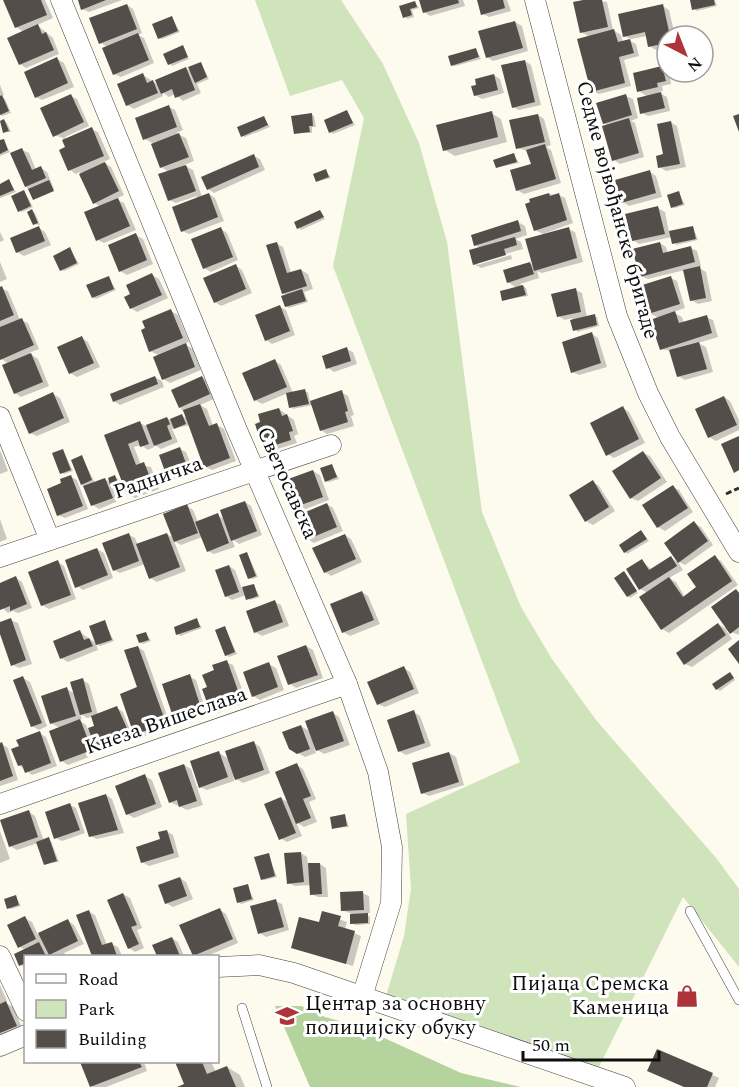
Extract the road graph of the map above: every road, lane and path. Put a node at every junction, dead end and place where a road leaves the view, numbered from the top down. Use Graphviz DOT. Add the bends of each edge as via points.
graph roads {
  1 [pos="61,0"];
  2 [pos="535,0"];
  3 [pos="0,417"];
  4 [pos="331,445"];
  5 [pos="255,471"];
  6 [pos="50,540"];
  7 [pos="739,552"];
  8 [pos="0,556"];
  9 [pos="347,684"];
  10 [pos="0,804"];
  11 [pos="690,910"];
  12 [pos="0,956"];
  13 [pos="219,967"];
  14 [pos="362,997"];
  15 [pos="739,1000"];
  16 [pos="24,1007"];
  17 [pos="242,1008"];
  18 [pos="24,1036"];
  19 [pos="0,1046"];
  20 [pos="267,1087"];
  21 [pos="625,1087"];
  1 -- 5 [label="street, Светосавска"];
  2 -- 7 [label="street, Седме војвођанске бригаде" via="617,316 670,437"];
  3 -- 6 [label="street"];
  4 -- 5 [label="street, Радничка"];
  5 -- 6 [label="street, Радничка"];
  5 -- 9 [label="street, Светосавска"];
  6 -- 8 [label="street, Радничка"];
  9 -- 10 [label="street, Кнеза Вишеслава"];
  9 -- 14 [label="street, Светосавска" via="378,772 392,847 391,903"];
  11 -- 15 [label="lane"];
  12 -- 16 [label="street"];
  13 -- 14 [label="street" via="259,965"];
  14 -- 21 [label="street"];
  17 -- 20 [label="lane"];
  18 -- 19 [label="street"];
}
